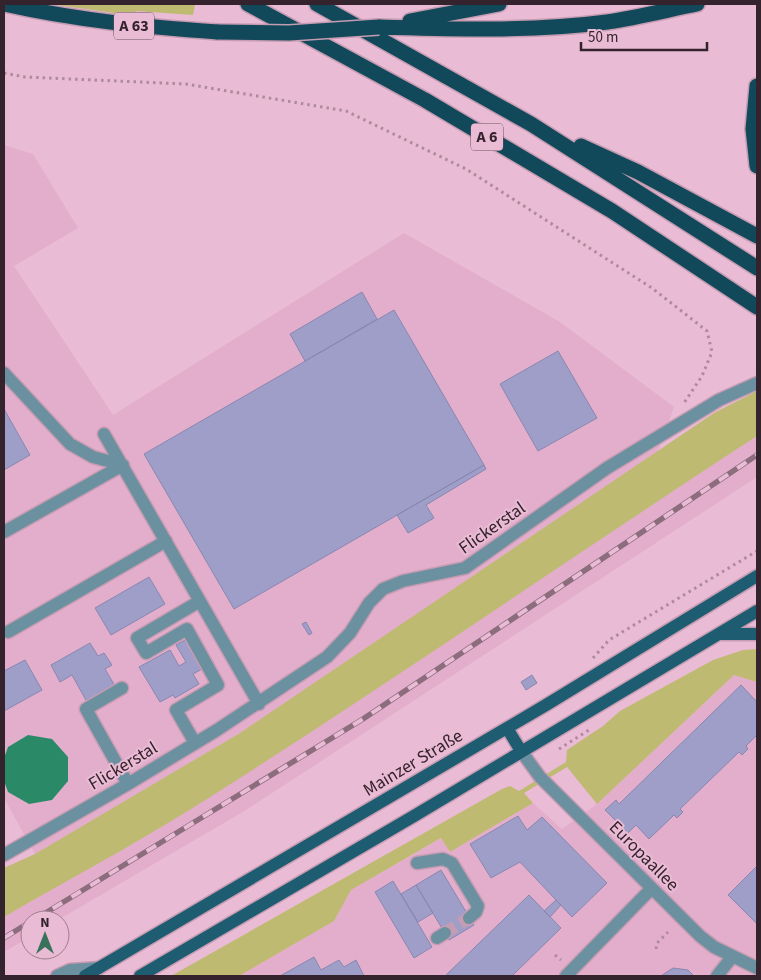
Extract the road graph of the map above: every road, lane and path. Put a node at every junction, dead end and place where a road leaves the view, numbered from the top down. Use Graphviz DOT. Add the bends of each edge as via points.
graph roads {
  1 [pos="4,4"];
  2 [pos="248,4"];
  3 [pos="317,4"];
  4 [pos="499,4"];
  5 [pos="697,4"];
  6 [pos="436,23"];
  7 [pos="4,73"];
  8 [pos="757,86"];
  9 [pos="531,124"];
  10 [pos="757,166"];
  11 [pos="757,236"];
  12 [pos="757,268"];
  13 [pos="757,307"];
  14 [pos="4,373"];
  15 [pos="757,383"];
  16 [pos="681,408"];
  17 [pos="104,434"];
  18 [pos="123,465"];
  19 [pos="5,528"];
  20 [pos="166,541"];
  21 [pos="757,551"];
  22 [pos="757,576"];
  23 [pos="200,600"];
  24 [pos="757,611"];
  25 [pos="8,632"];
  26 [pos="720,634"];
  27 [pos="757,634"];
  28 [pos="588,661"];
  29 [pos="122,688"];
  30 [pos="259,704"];
  31 [pos="507,728"];
  32 [pos="195,743"];
  33 [pos="521,752"];
  34 [pos="128,784"];
  35 [pos="4,855"];
  36 [pos="417,863"];
  37 [pos="652,889"];
  38 [pos="469,918"];
  39 [pos="668,932"];
  40 [pos="656,949"];
  41 [pos="555,954"];
  42 [pos="732,956"];
  43 [pos="561,960"];
  44 [pos="98,968"];
  45 [pos="757,968"];
  46 [pos="57,976"];
  47 [pos="84,976"];
  48 [pos="140,976"];
  49 [pos="566,976"];
  50 [pos="716,976"];
  1 -- 6 [label="highway, A 63, bridge" via="119,24 218,32 289,32"];
  2 -- 13 [label="highway, A 6" via="425,100 612,211"];
  3 -- 9 [label="highway, A 6"];
  4 -- 6 [label="highway"];
  5 -- 6 [label="highway" via="608,22 539,27"];
  7 -- 16 [label="path" via="25,77 186,84 346,111 466,169 652,288 707,331 712,352 702,376"];
  8 -- 10 [label="highway" via="753,129"];
  9 -- 11 [label="highway, A 6" via="638,172"];
  9 -- 12 [label="highway, A 6"];
  14 -- 18 [label="street" via="70,444 92,457"];
  15 -- 30 [label="street, Flickerstal" via="719,400 616,463 465,568 403,581 384,589 369,602 350,633 328,657"];
  17 -- 18 [label="street"];
  18 -- 19 [label="street"];
  18 -- 20 [label="street"];
  20 -- 23 [label="street"];
  20 -- 25 [label="street"];
  21 -- 28 [label="path" via="610,640"];
  22 -- 31 [label="main road, Mainzer Straße"];
  23 -- 30 [label="street"];
  23 -- 32 [label="street" via="136,638 146,653 187,629 218,685 176,710"];
  24 -- 26 [label="main road"];
  26 -- 27 [label="main road"];
  26 -- 33 [label="main road"];
  29 -- 34 [label="street" via="86,709"];
  30 -- 32 [label="street, Flickerstal"];
  31 -- 33 [label="main road"];
  31 -- 44 [label="main road, Mainzer Straße"];
  32 -- 34 [label="street, Flickerstal"];
  33 -- 37 [label="street, Europaallee" via="540,777"];
  33 -- 48 [label="main road"];
  34 -- 35 [label="street, Flickerstal"];
  36 -- 38 [label="street" via="443,859 452,863 478,906"];
  37 -- 42 [label="street, Europaallee" via="700,936"];
  37 -- 49 [label="street"];
  39 -- 40 [label="path" via="657,943"];
  41 -- 43 [label="path"];
  42 -- 45 [label="street, Europaallee"];
  42 -- 50 [label="street"];
  44 -- 46 [label="street" via="70,970"];
  44 -- 47 [label="main road, Mainzer Straße"];
}
